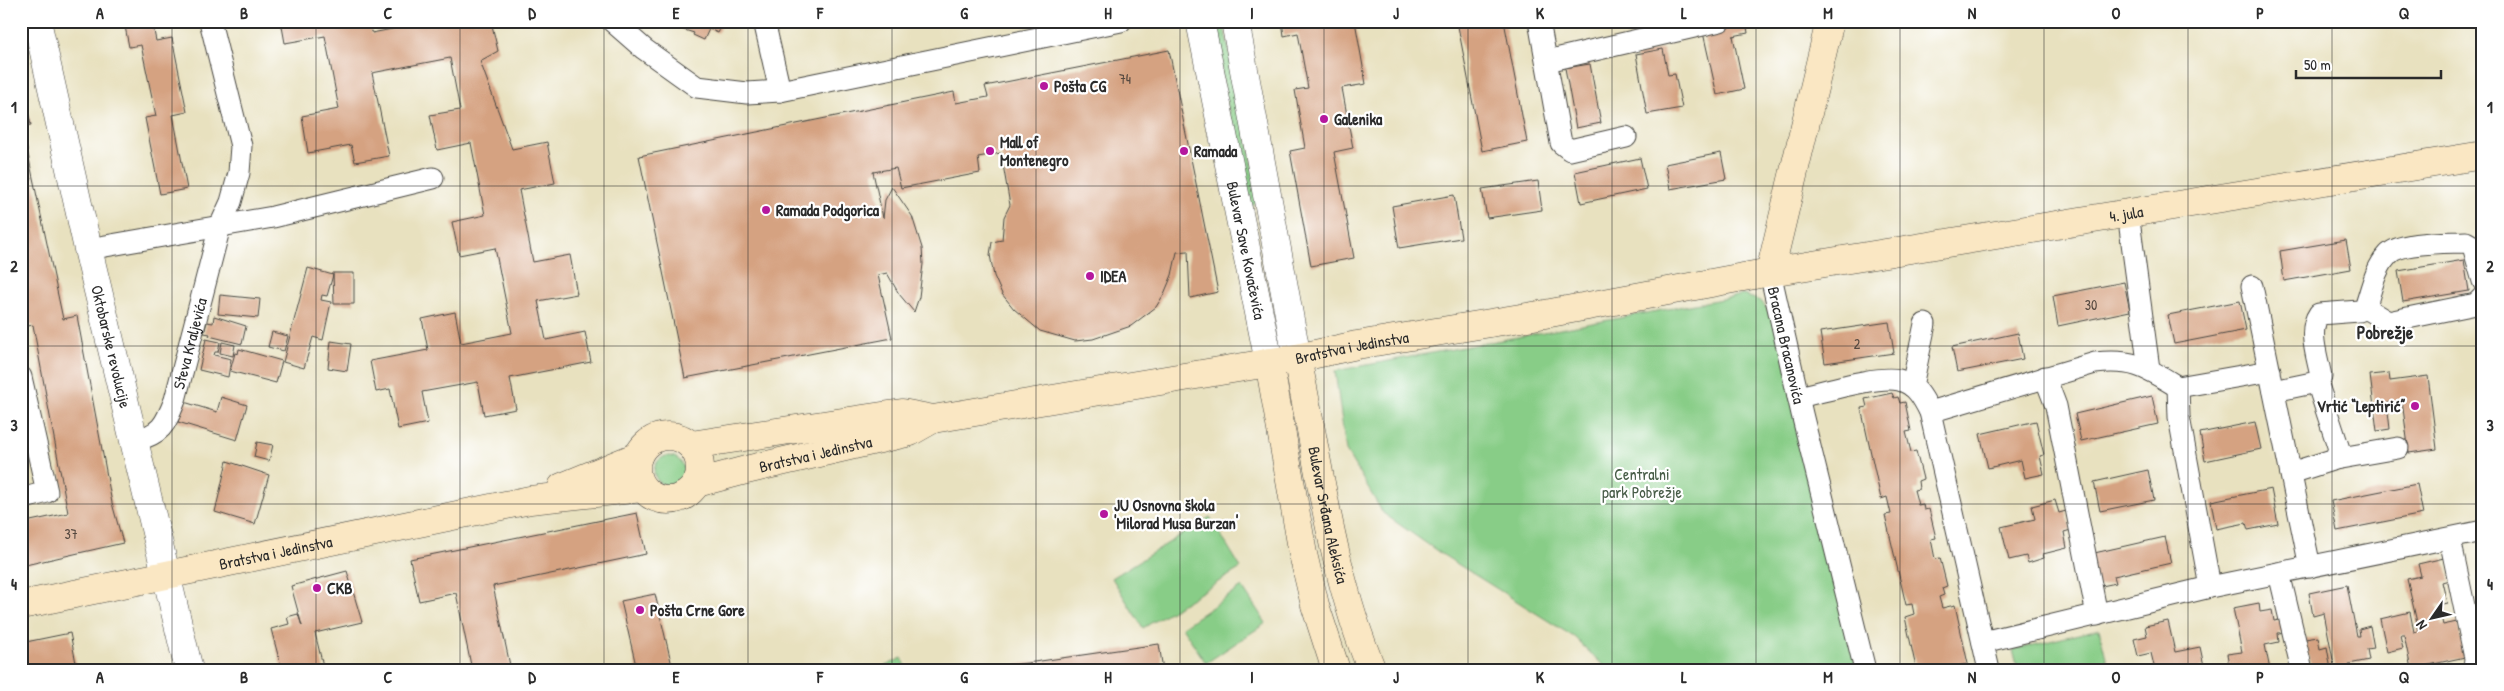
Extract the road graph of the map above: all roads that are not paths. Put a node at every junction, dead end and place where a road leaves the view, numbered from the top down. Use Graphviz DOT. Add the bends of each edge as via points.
graph roads {
  1 [pos="37,21"];
  2 [pos="210,21"];
  3 [pos="612,21"];
  4 [pos="764,21"];
  5 [pos="1121,21"];
  6 [pos="1200,21"];
  7 [pos="1235,21"];
  8 [pos="1538,21"];
  9 [pos="1720,21"];
  10 [pos="1830,21"];
  11 [pos="1547,60"];
  12 [pos="780,91"];
  13 [pos="1626,137"];
  14 [pos="2483,155"];
  15 [pos="433,178"];
  16 [pos="2128,213"];
  17 [pos="220,226"];
  18 [pos="88,249"];
  19 [pos="1770,272"];
  20 [pos="2483,281"];
  21 [pos="2252,286"];
  22 [pos="2483,297"];
  23 [pos="2365,308"];
  24 [pos="1925,324"];
  25 [pos="1297,358"];
  26 [pos="1269,362"];
  27 [pos="2148,369"];
  28 [pos="21,377"];
  29 [pos="2044,377"];
  30 [pos="2272,381"];
  31 [pos="2317,382"];
  32 [pos="1912,386"];
  33 [pos="2178,387"];
  34 [pos="1798,397"];
  35 [pos="1930,412"];
  36 [pos="939,418"];
  37 [pos="134,441"];
  38 [pos="691,445"];
  39 [pos="2398,448"];
  40 [pos="638,456"];
  41 [pos="2335,459"];
  42 [pos="2291,473"];
  43 [pos="697,483"];
  44 [pos="642,488"];
  45 [pos="21,499"];
  46 [pos="530,500"];
  47 [pos="2483,532"];
  48 [pos="2450,539"];
  49 [pos="2310,567"];
  50 [pos="2279,573"];
  51 [pos="166,574"];
  52 [pos="2210,587"];
  53 [pos="21,605"];
  54 [pos="2097,615"];
  55 [pos="1983,642"];
  56 [pos="189,670"];
  57 [pos="1336,670"];
  58 [pos="1372,670"];
  59 [pos="1865,670"];
  60 [pos="1990,670"];
  61 [pos="2302,670"];
  62 [pos="2474,670"];
  1 -- 18 [label="street, Oktobarske revolucije"];
  2 -- 17 [label="street, Steva Kraljevića" via="241,146 239,173"];
  3 -- 12 [label="street" via="697,87 747,93"];
  4 -- 12 [label="street"];
  5 -- 12 [label="street"];
  6 -- 26 [label="street, Bulevar Save Kovačevića"];
  7 -- 25 [label="street, Bulevar Save Kovačevića"];
  8 -- 11 [label="street"];
  9 -- 11 [label="street"];
  10 -- 19 [label="main road, Bracana Bracanovića"];
  11 -- 13 [label="street" via="1561,143 1565,147 1570,150"];
  14 -- 16 [label="main road, 4. jula"];
  15 -- 17 [label="street" via="273,217"];
  16 -- 19 [label="main road, 4. jula"];
  16 -- 27 [label="street"];
  17 -- 18 [label="street"];
  17 -- 37 [label="street, Steva Kraljevića" via="169,417 156,433"];
  18 -- 37 [label="street, Oktobarske revolucije"];
  19 -- 25 [label="main road, Bratstva i Jedinstva"];
  19 -- 34 [label="street, Bracana Bracanovića"];
  20 -- 23 [label="street" via="2473,246 2466,242 2398,247 2380,265"];
  21 -- 30 [label="street"];
  22 -- 23 [label="street" via="2476,304 2388,322"];
  23 -- 31 [label="street" via="2319,314 2314,321 2314,342 2321,377"];
  24 -- 32 [label="street"];
  25 -- 26 [label="main road, Bratstva i Jedinstva"];
  25 -- 58 [label="main road, Bulevar Srđana Aleksića" via="1334,547"];
  26 -- 36 [label="main road, Bratstva i Jedinstva"];
  26 -- 57 [label="main road, Bulevar Srđana Aleksića" via="1303,554"];
  27 -- 29 [label="street" via="2120,360 2094,363"];
  27 -- 33 [label="street"];
  28 -- 45 [label="street" via="47,492"];
  29 -- 35 [label="street"];
  29 -- 54 [label="street" via="2056,406"];
  30 -- 31 [label="street"];
  30 -- 33 [label="street"];
  30 -- 42 [label="street"];
  31 -- 41 [label="street" via="2339,450"];
  32 -- 34 [label="street" via="1899,380 1881,380"];
  32 -- 35 [label="street" via="1922,395"];
  33 -- 52 [label="street" via="2179,417"];
  34 -- 59 [label="street, Bracana Bracanovića"];
  35 -- 55 [label="street"];
  36 -- 38 [label="main road, Bratstva i Jedinstva" via="902,413"];
  36 -- 43 [label="main road, Bratstva i Jedinstva" via="910,432"];
  37 -- 51 [label="street, Oktobarske revolucije"];
  38 -- 40 [label="main road" via="677,437 662,436 648,443"];
  38 -- 43 [label="main road" via="700,463"];
  39 -- 41 [label="street"];
  40 -- 44 [label="main road" via="635,467"];
  40 -- 46 [label="main road, Bratstva i Jedinstva"];
  41 -- 42 [label="street"];
  42 -- 49 [label="street"];
  43 -- 44 [label="main road" via="682,498 672,501 650,496"];
  44 -- 46 [label="main road, Bratstva i Jedinstva"];
  46 -- 51 [label="main road, Bratstva i Jedinstva" via="233,563"];
  47 -- 48 [label="street"];
  48 -- 49 [label="street"];
  48 -- 62 [label="street" via="2476,658"];
  49 -- 50 [label="street"];
  50 -- 52 [label="street"];
  50 -- 61 [label="street"];
  51 -- 53 [label="main road, Bratstva i Jedinstva"];
  51 -- 56 [label="street, Oktobarske revolucije"];
  52 -- 54 [label="street"];
  54 -- 55 [label="street"];
  55 -- 60 [label="street"];
}
